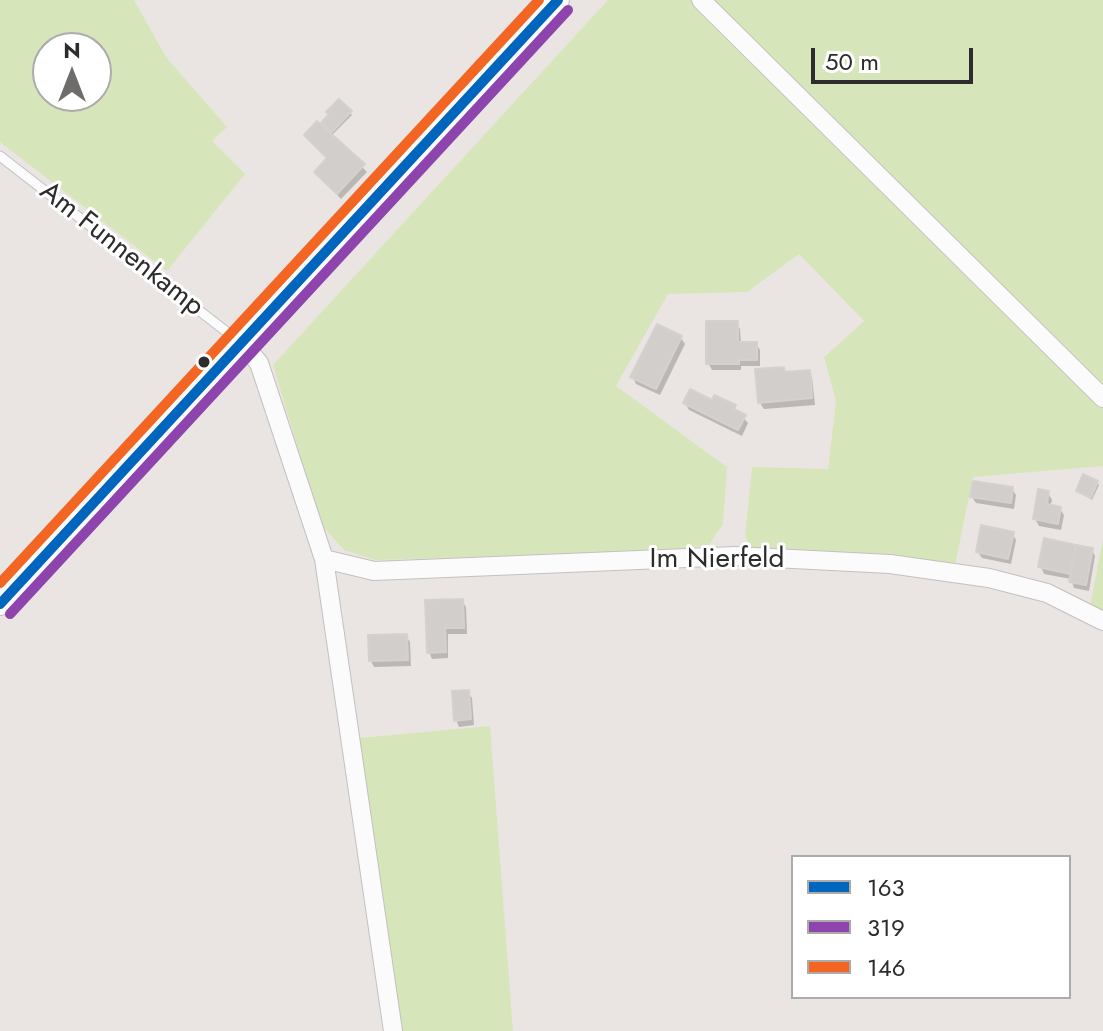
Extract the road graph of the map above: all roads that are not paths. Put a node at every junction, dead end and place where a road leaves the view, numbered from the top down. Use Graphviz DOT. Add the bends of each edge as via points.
graph roads {
  1 [pos="558,0"];
  2 [pos="701,0"];
  3 [pos="0,156"];
  4 [pos="242,343"];
  5 [pos="1103,398"];
  6 [pos="324,559"];
  7 [pos="0,604"];
  8 [pos="1103,621"];
  9 [pos="393,1031"];
  1 -- 4 [label="street"];
  2 -- 5 [label="street"];
  3 -- 4 [label="lane, Am Funnenkamp"];
  4 -- 6 [label="street" via="259,363"];
  4 -- 7 [label="street"];
  6 -- 8 [label="street, Im Nierfeld" via="374,571 735,556 890,564 989,578 1047,593"];
  6 -- 9 [label="street"];
}
